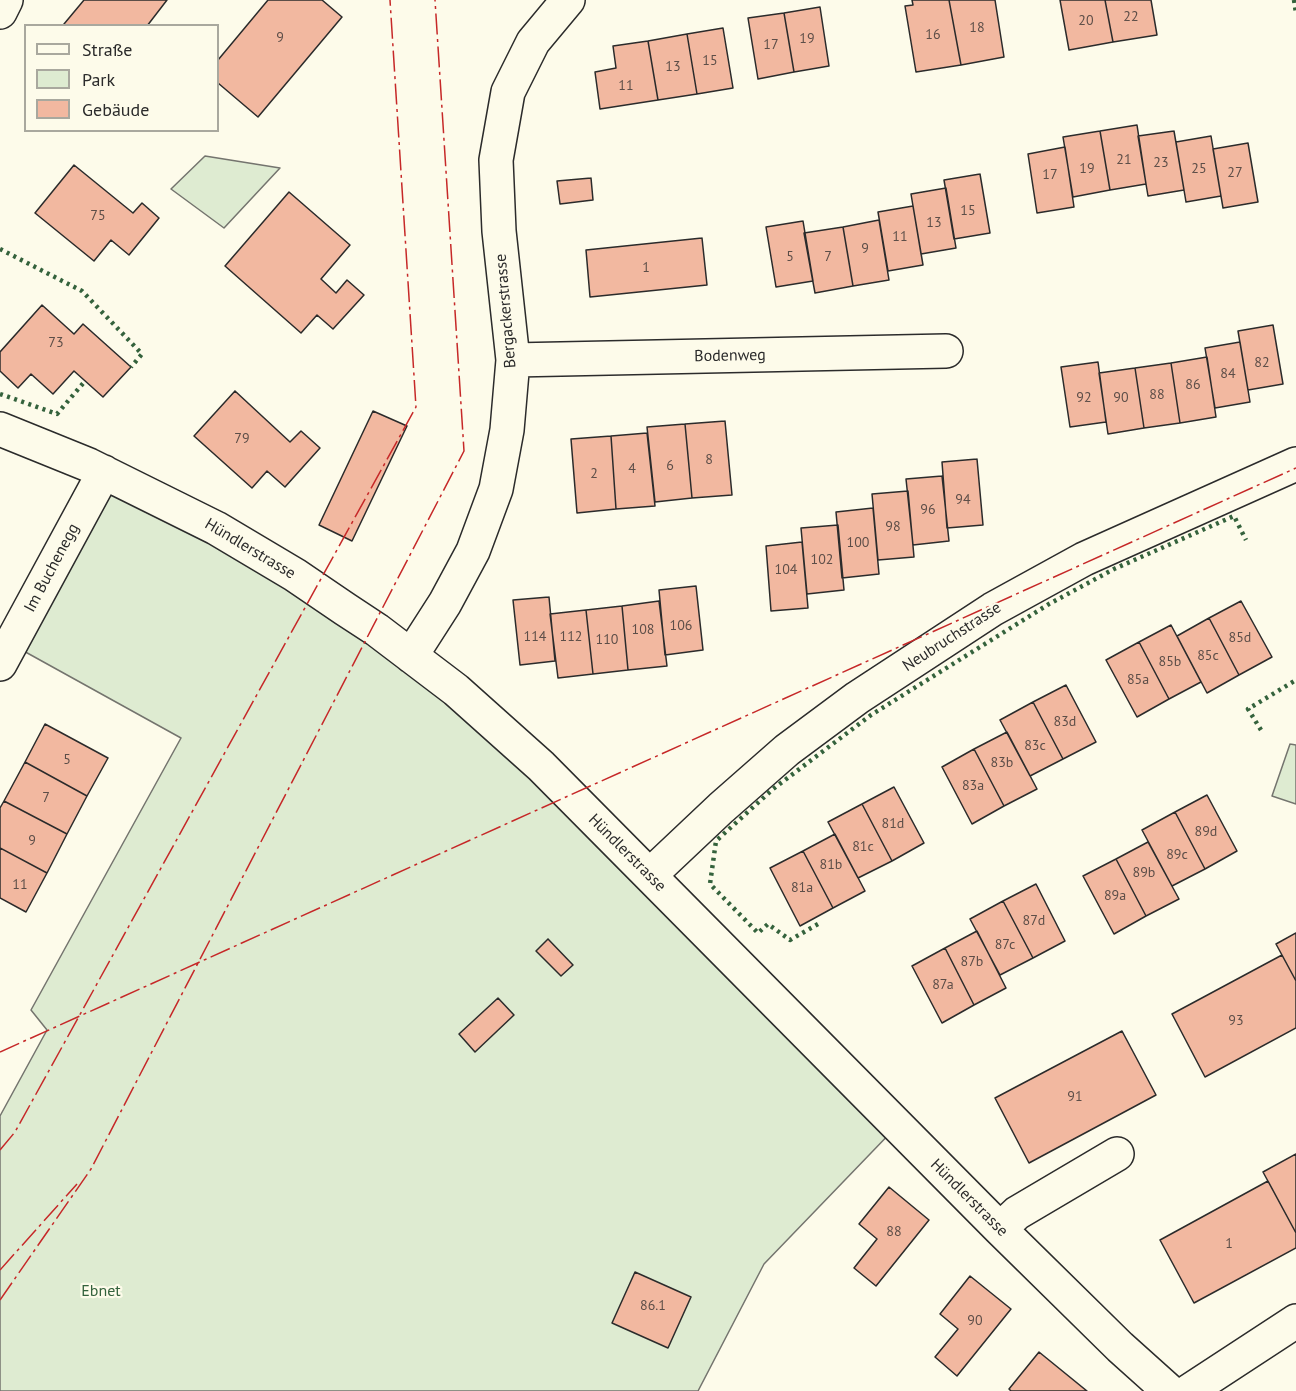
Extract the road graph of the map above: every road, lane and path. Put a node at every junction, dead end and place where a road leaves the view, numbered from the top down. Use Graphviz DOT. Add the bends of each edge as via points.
graph roads {
  1 [pos="6,0"];
  2 [pos="568,0"];
  3 [pos="0,12"];
  4 [pos="946,351"];
  5 [pos="513,360"];
  6 [pos="0,429"];
  7 [pos="1296,464"];
  8 [pos="104,472"];
  9 [pos="411,656"];
  10 [pos="0,664"];
  11 [pos="650,875"];
  12 [pos="1117,1154"];
  13 [pos="1000,1229"];
  14 [pos="1296,1321"];
  15 [pos="1169,1391"];
  16 [pos="1189,1391"];
  1 -- 3 [label="street"];
  2 -- 5 [label="street, Bergackerstrasse" via="533,42 508,92 496,160 499,231"];
  4 -- 5 [label="street, Bodenweg"];
  5 -- 9 [label="street, Bergackerstrasse" via="507,430 496,489 456,585"];
  6 -- 8 [label="street, Hündlerstrasse"];
  7 -- 11 [label="street, Neubruchstrasse" via="1083,559 993,609 857,698 787,750"];
  8 -- 9 [label="street, Hündlerstrasse" via="255,551"];
  8 -- 10 [label="street, Im Buchenegg"];
  9 -- 11 [label="street, Hündlerstrasse" via="511,739"];
  11 -- 13 [label="street, Hündlerstrasse"];
  12 -- 13 [label="street" via="1017,1213"];
  13 -- 15 [label="street, Hündlerstrasse"];
  14 -- 16 [label="street"];
}
